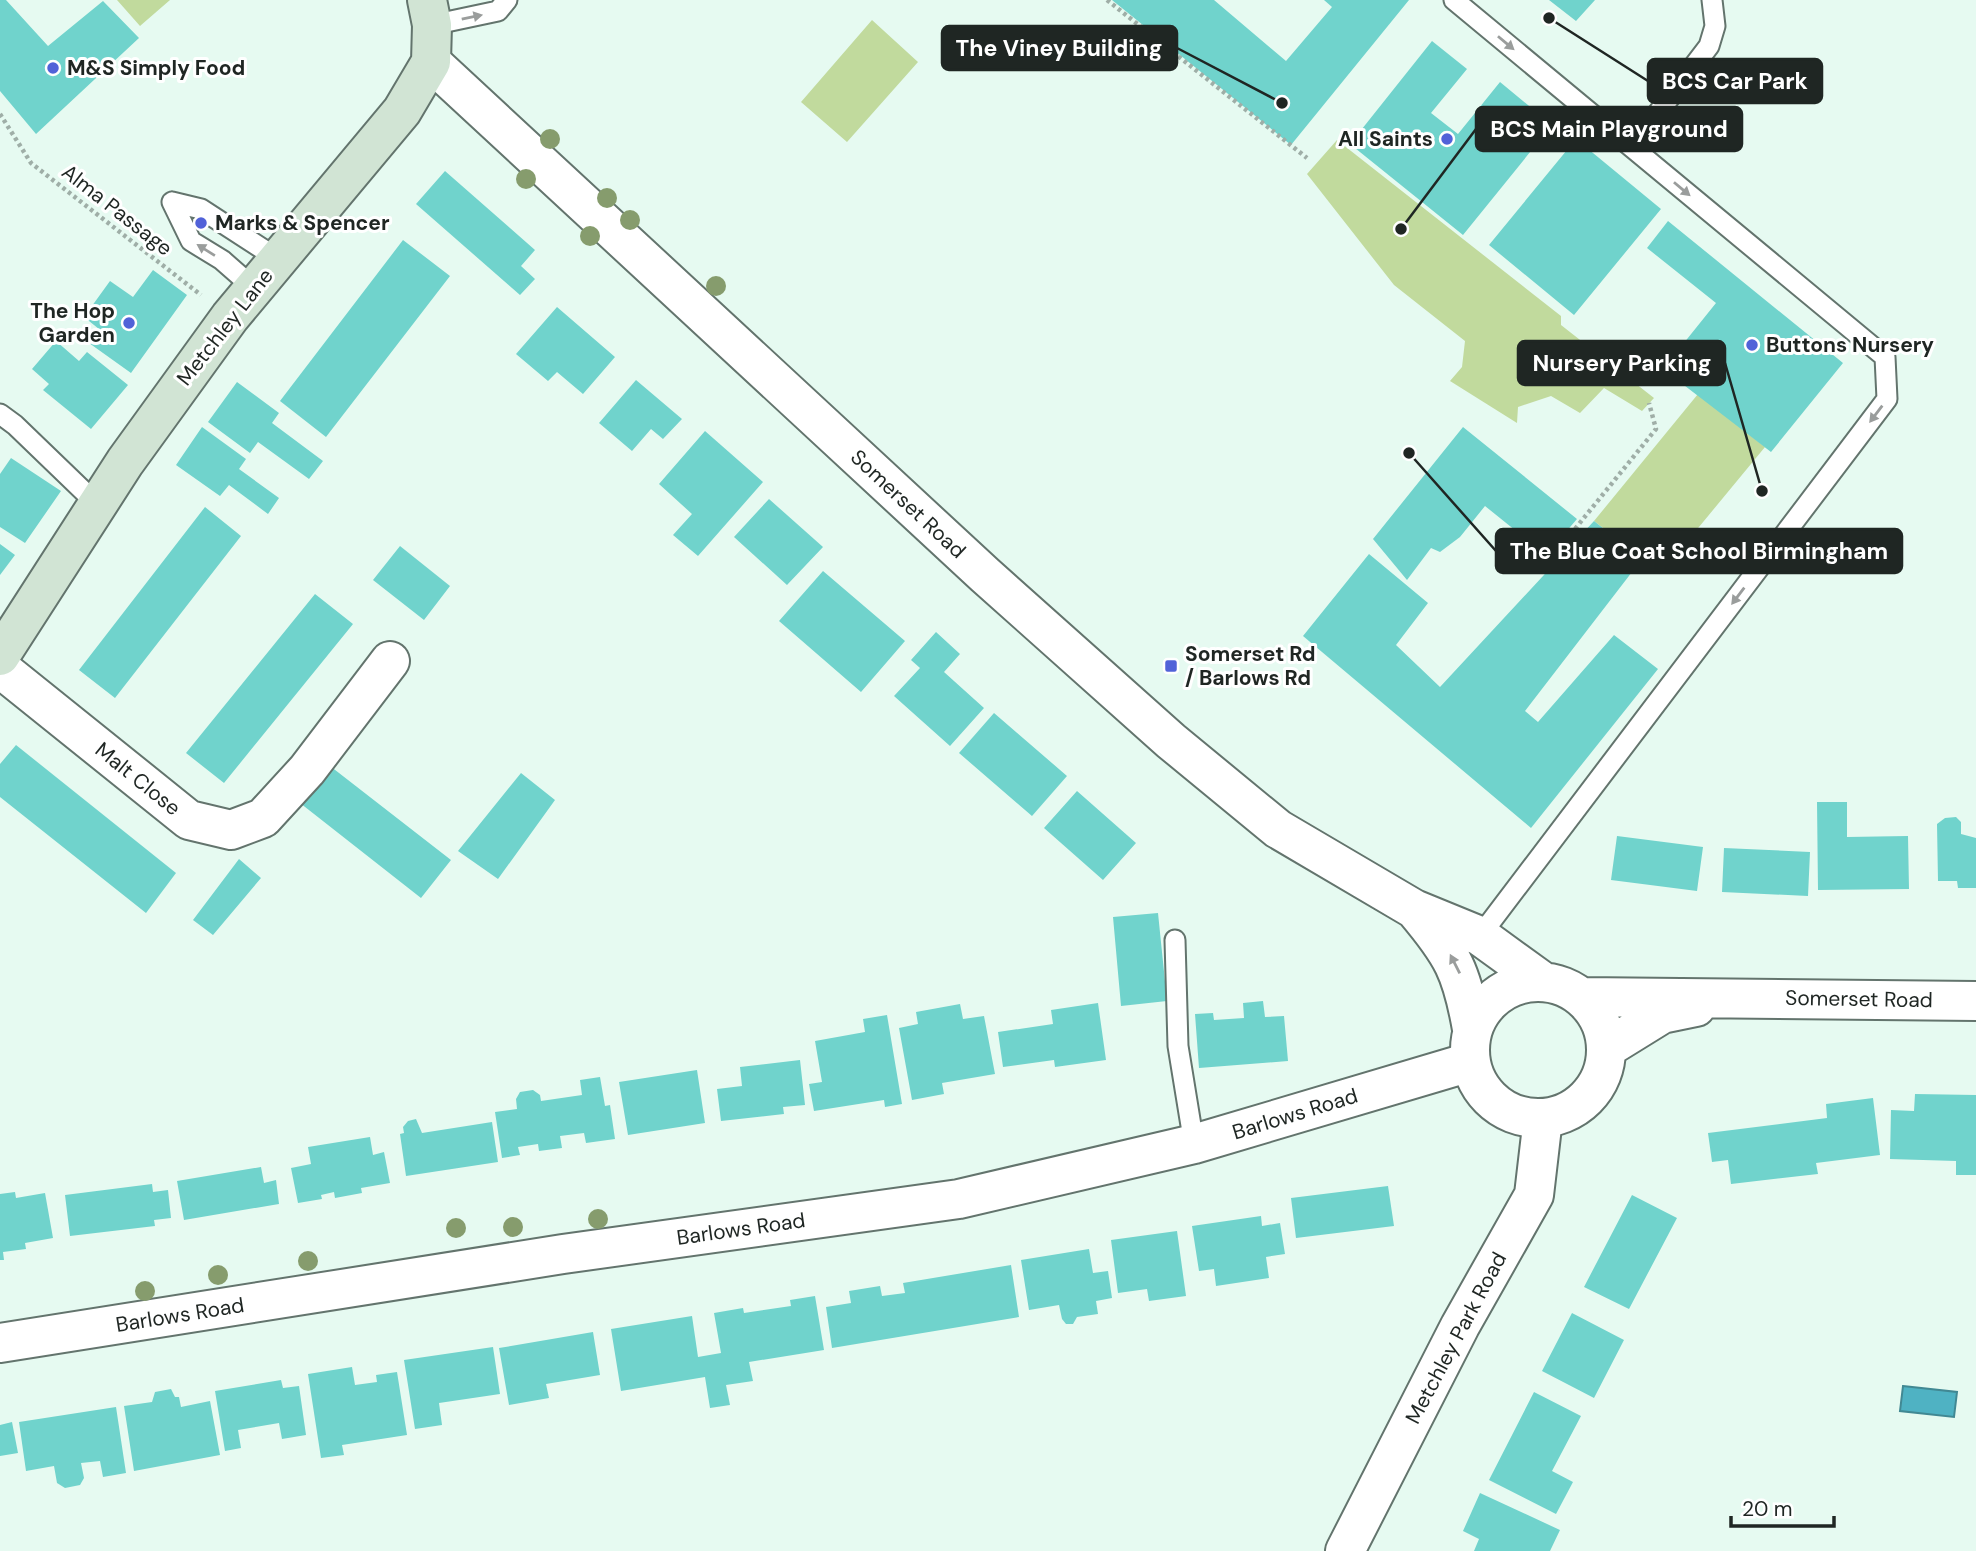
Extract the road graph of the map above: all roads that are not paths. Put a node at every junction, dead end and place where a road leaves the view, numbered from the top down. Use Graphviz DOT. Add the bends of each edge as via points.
graph roads {
  1 [pos="507,0"];
  2 [pos="1454,0"];
  3 [pos="1712,0"];
  4 [pos="430,29"];
  5 [pos="1632,147"];
  6 [pos="278,259"];
  7 [pos="242,302"];
  8 [pos="0,414"];
  9 [pos="98,505"];
  10 [pos="3,651"];
  11 [pos="390,661"];
  12 [pos="1414,909"];
  13 [pos="1480,936"];
  14 [pos="1175,940"];
  15 [pos="1542,981"];
  16 [pos="1582,997"];
  17 [pos="1742,997"];
  18 [pos="1976,1001"];
  19 [pos="1471,1046"];
  20 [pos="1607,1048"];
  21 [pos="1543,1118"];
  22 [pos="1195,1144"];
  23 [pos="0,1343"];
  24 [pos="1345,1551"];
  4 -- 1 [label="lane, one-way" via="498,11"];
  2 -- 5 [label="lane, one-way"];
  3 -- 5 [label="lane" via="1715,26 1710,46"];
  4 -- 6 [label="main road, Metchley Lane" via="402,111"];
  4 -- 12 [label="street, Somerset Road" via="985,575 1171,741 1278,829"];
  5 -- 13 [label="lane, one-way" via="1885,357 1887,400"];
  6 -- 7 [label="main road, Metchley Lane"];
  7 -- 6 [label="lane, one-way" via="222,260 191,241 172,202 201,209"];
  7 -- 9 [label="main road, Metchley Lane"];
  8 -- 9 [label="lane"];
  9 -- 10 [label="main road, Metchley Lane"];
  10 -- 11 [label="street, Malt Close" via="189,820 231,830 263,818 307,770"];
  12 -- 13 [label="street, Somerset Road"];
  19 -- 12 [label="street, Somerset Road, one-way" via="1464,984 1455,961"];
  13 -- 15 [label="street, Somerset Road"];
  14 -- 22 [label="lane" via="1178,1046"];
  15 -- 16 [label="street"];
  15 -- 19 [label="street" via="1520,983 1496,995"];
  16 -- 17 [label="street, Somerset Road"];
  16 -- 20 [label="street" via="1600,1019"];
  17 -- 18 [label="street, Somerset Road"];
  17 -- 20 [label="street, Somerset Road" via="1662,1014"];
  19 -- 21 [label="street" via="1480,1087 1491,1100 1526,1118"];
  19 -- 22 [label="street, Barlows Road"];
  20 -- 21 [label="street" via="1604,1071 1592,1093 1577,1106"];
  21 -- 24 [label="street, Metchley Park Road" via="1534,1195 1460,1326"];
  22 -- 23 [label="street, Barlows Road" via="958,1199 563,1254"];
}
